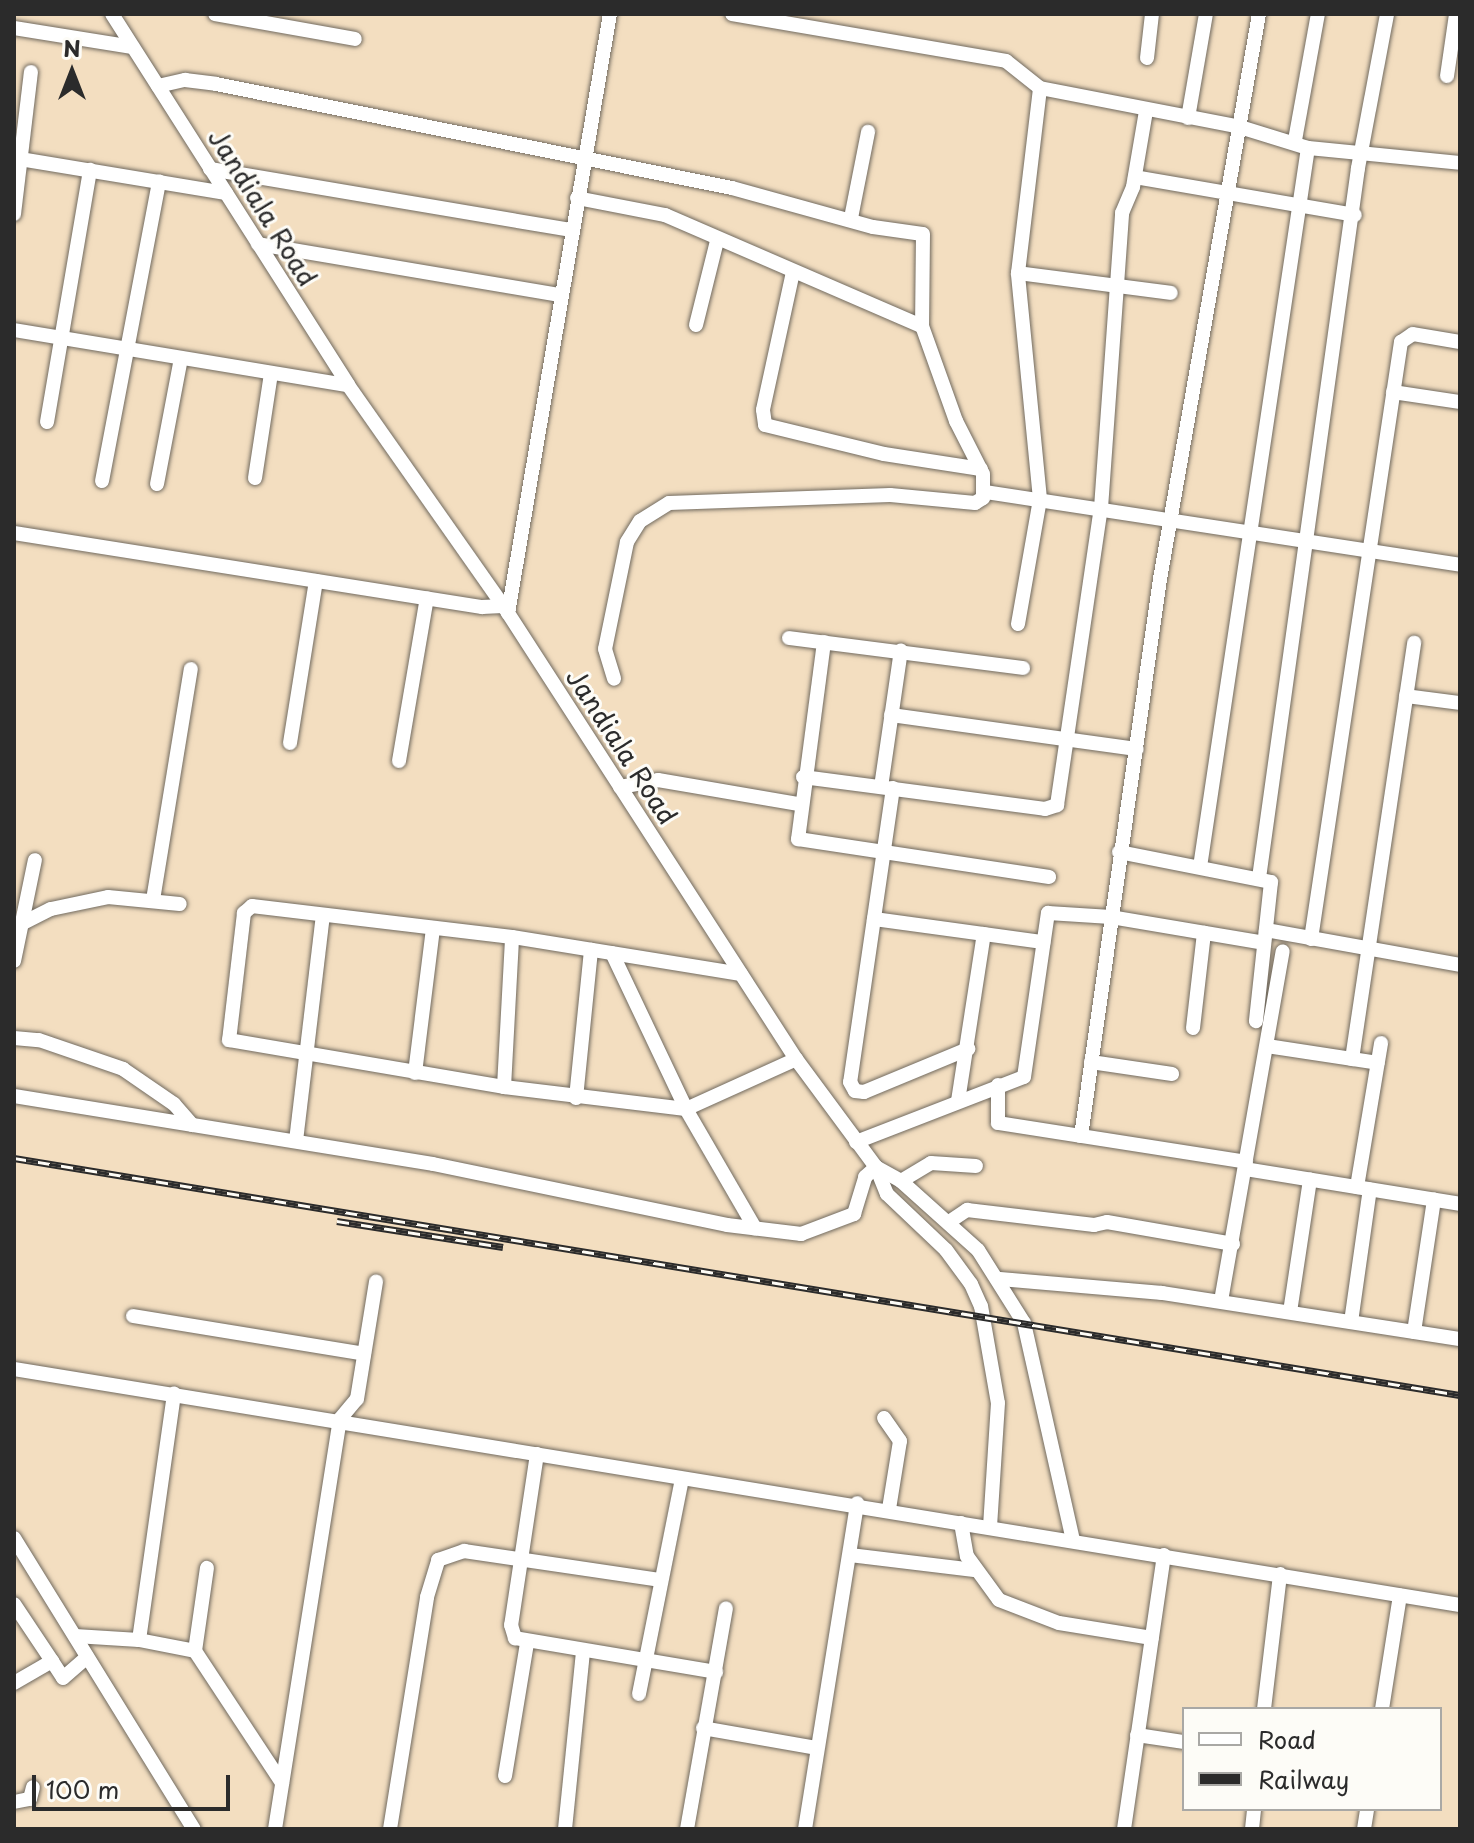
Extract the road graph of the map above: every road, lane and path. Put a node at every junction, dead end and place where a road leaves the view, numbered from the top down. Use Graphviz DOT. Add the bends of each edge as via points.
graph roads {
  1 [pos="112,14"];
  2 [pos="215,14"];
  3 [pos="610,14"];
  4 [pos="732,14"];
  5 [pos="1152,14"];
  6 [pos="1206,14"];
  7 [pos="1259,14"];
  8 [pos="1318,14"];
  9 [pos="1387,14"];
  10 [pos="1456,14"];
  11 [pos="276,20"];
  12 [pos="14,28"];
  13 [pos="355,39"];
  14 [pos="132,47"];
  15 [pos="1147,58"];
  16 [pos="31,72"];
  17 [pos="1447,76"];
  18 [pos="158,86"];
  19 [pos="1040,88"];
  20 [pos="1146,111"];
  21 [pos="1188,118"];
  22 [pos="1240,127"];
  23 [pos="868,132"];
  24 [pos="1301,144"];
  25 [pos="1361,151"];
  26 [pos="18,158"];
  27 [pos="584,161"];
  28 [pos="1460,163"];
  29 [pos="210,169"];
  30 [pos="90,170"];
  31 [pos="1135,177"];
  32 [pos="159,181"];
  33 [pos="226,193"];
  34 [pos="1228,193"];
  35 [pos="577,198"];
  36 [pos="1302,205"];
  37 [pos="14,214"];
  38 [pos="1355,215"];
  39 [pos="851,218"];
  40 [pos="572,230"];
  41 [pos="717,241"];
  42 [pos="258,244"];
  43 [pos="793,272"];
  44 [pos="1018,273"];
  45 [pos="1116,285"];
  46 [pos="1171,293"];
  47 [pos="561,295"];
  48 [pos="696,325"];
  49 [pos="922,326"];
  50 [pos="14,330"];
  51 [pos="61,338"];
  52 [pos="1460,342"];
  53 [pos="127,349"];
  54 [pos="181,358"];
  55 [pos="271,373"];
  56 [pos="348,385"];
  57 [pos="1393,392"];
  58 [pos="1460,402"];
  59 [pos="47,422"];
  60 [pos="981,469"];
  61 [pos="255,478"];
  62 [pos="102,481"];
  63 [pos="157,484"];
  64 [pos="985,492"];
  65 [pos="1040,499"];
  66 [pos="1101,508"];
  67 [pos="1172,521"];
  68 [pos="14,533"];
  69 [pos="1247,535"];
  70 [pos="1308,542"];
  71 [pos="1369,551"];
  72 [pos="1460,565"];
  73 [pos="316,581"];
  74 [pos="427,598"];
  75 [pos="505,609"];
  76 [pos="1018,624"];
  77 [pos="789,638"];
  78 [pos="824,642"];
  79 [pos="1414,643"];
  80 [pos="901,650"];
  81 [pos="1023,668"];
  82 [pos="191,669"];
  83 [pos="614,679"];
  84 [pos="1406,696"];
  85 [pos="1460,703"];
  86 [pos="891,715"];
  87 [pos="1067,739"];
  88 [pos="290,743"];
  89 [pos="1137,749"];
  90 [pos="399,761"];
  91 [pos="803,777"];
  92 [pos="620,787"];
  93 [pos="887,788"];
  94 [pos="799,804"];
  95 [pos="1119,852"];
  96 [pos="883,853"];
  97 [pos="35,860"];
  98 [pos="1200,867"];
  99 [pos="1049,877"];
  100 [pos="1259,878"];
  101 [pos="153,900"];
  102 [pos="180,904"];
  103 [pos="20,906"];
  104 [pos="323,916"];
  105 [pos="1111,917"];
  106 [pos="874,919"];
  107 [pos="23,923"];
  108 [pos="433,928"];
  109 [pos="1204,933"];
  110 [pos="984,934"];
  111 [pos="512,937"];
  112 [pos="1265,937"];
  113 [pos="1311,939"];
  114 [pos="1043,942"];
  115 [pos="1369,949"];
  116 [pos="591,950"];
  117 [pos="1283,951"];
  118 [pos="612,953"];
  119 [pos="14,961"];
  120 [pos="1460,965"];
  121 [pos="741,974"];
  122 [pos="1256,1021"];
  123 [pos="1193,1028"];
  124 [pos="14,1038"];
  125 [pos="1381,1043"];
  126 [pos="1267,1046"];
  127 [pos="968,1049"];
  128 [pos="307,1054"];
  129 [pos="796,1059"];
  130 [pos="1352,1059"];
  131 [pos="1091,1062"];
  132 [pos="1378,1063"];
  133 [pos="415,1073"];
  134 [pos="1172,1074"];
  135 [pos="998,1085"];
  136 [pos="504,1087"];
  137 [pos="14,1096"];
  138 [pos="576,1098"];
  139 [pos="958,1101"];
  140 [pos="686,1109"];
  141 [pos="192,1125"];
  142 [pos="1081,1136"];
  143 [pos="296,1141"];
  144 [pos="856,1142"];
  145 [pos="1246,1165"];
  146 [pos="976,1166"];
  147 [pos="876,1167"];
  148 [pos="1310,1180"];
  149 [pos="901,1181"];
  150 [pos="1363,1188"];
  151 [pos="1434,1200"];
  152 [pos="1460,1204"];
  153 [pos="949,1222"];
  154 [pos="755,1228"];
  155 [pos="1233,1244"];
  156 [pos="1000,1279"];
  157 [pos="376,1282"];
  158 [pos="1221,1301"];
  159 [pos="1290,1312"];
  160 [pos="133,1316"];
  161 [pos="1351,1322"];
  162 [pos="1414,1332"];
  163 [pos="1460,1339"];
  164 [pos="364,1354"];
  165 [pos="14,1369"];
  166 [pos="174,1393"];
  167 [pos="884,1418"];
  168 [pos="340,1419"];
  169 [pos="537,1454"];
  170 [pos="682,1479"];
  171 [pos="857,1503"];
  172 [pos="889,1509"];
  173 [pos="961,1523"];
  174 [pos="990,1528"];
  175 [pos="14,1538"];
  176 [pos="1073,1540"];
  177 [pos="850,1555"];
  178 [pos="1164,1555"];
  179 [pos="521,1560"];
  180 [pos="207,1568"];
  181 [pos="974,1570"];
  182 [pos="1280,1574"];
  183 [pos="661,1580"];
  184 [pos="1400,1595"];
  185 [pos="14,1604"];
  186 [pos="1460,1605"];
  187 [pos="726,1608"];
  188 [pos="75,1636"];
  189 [pos="1152,1638"];
  190 [pos="139,1640"];
  191 [pos="527,1643"];
  192 [pos="195,1651"];
  193 [pos="583,1651"];
  194 [pos="87,1657"];
  195 [pos="646,1660"];
  196 [pos="52,1661"];
  197 [pos="716,1672"];
  198 [pos="14,1683"];
  199 [pos="639,1694"];
  200 [pos="1264,1707"];
  201 [pos="1382,1707"];
  202 [pos="703,1728"];
  203 [pos="1137,1735"];
  204 [pos="1182,1742"];
  205 [pos="816,1748"];
  206 [pos="505,1776"];
  207 [pos="282,1783"];
  208 [pos="33,1787"];
  209 [pos="14,1802"];
  210 [pos="194,1829"];
  211 [pos="275,1829"];
  212 [pos="390,1829"];
  213 [pos="565,1829"];
  214 [pos="687,1829"];
  215 [pos="805,1829"];
  216 [pos="1124,1829"];
  1 -- 14 [label="street, Jandiala Road"];
  2 -- 11 [label="street"];
  3 -- 27 [label="street"];
  4 -- 19 [label="street" via="1006,61"];
  5 -- 15 [label="street"];
  6 -- 21 [label="street"];
  7 -- 22 [label="street"];
  8 -- 24 [label="street"];
  9 -- 25 [label="street"];
  10 -- 17 [label="street"];
  11 -- 13 [label="street"];
  12 -- 14 [label="street"];
  14 -- 18 [label="street, Jandiala Road"];
  16 -- 26 [label="street"];
  18 -- 27 [label="street" via="185,80 216,84"];
  18 -- 29 [label="street, Jandiala Road"];
  19 -- 20 [label="street"];
  19 -- 44 [label="street"];
  20 -- 21 [label="street"];
  20 -- 31 [label="street"];
  21 -- 22 [label="street"];
  22 -- 24 [label="street"];
  22 -- 34 [label="street"];
  23 -- 39 [label="street"];
  24 -- 25 [label="street"];
  24 -- 36 [label="street"];
  25 -- 28 [label="street"];
  25 -- 38 [label="street"];
  26 -- 30 [label="street"];
  26 -- 37 [label="street"];
  27 -- 35 [label="street"];
  27 -- 39 [label="street" via="746,191"];
  29 -- 33 [label="street, Jandiala Road"];
  29 -- 40 [label="street"];
  30 -- 32 [label="street"];
  30 -- 51 [label="street"];
  31 -- 34 [label="street"];
  31 -- 45 [label="street" via="1122,213"];
  32 -- 33 [label="street"];
  32 -- 53 [label="street"];
  33 -- 42 [label="street, Jandiala Road"];
  34 -- 36 [label="street"];
  34 -- 67 [label="street"];
  35 -- 40 [label="street"];
  35 -- 41 [label="street" via="647,209"];
  36 -- 38 [label="street"];
  36 -- 69 [label="street"];
  38 -- 70 [label="street"];
  39 -- 49 [label="street" via="923,234"];
  40 -- 47 [label="street"];
  41 -- 43 [label="street"];
  41 -- 48 [label="street"];
  42 -- 47 [label="street"];
  42 -- 56 [label="street, Jandiala Road"];
  43 -- 49 [label="street"];
  43 -- 60 [label="street" via="763,410 765,425 884,454"];
  44 -- 45 [label="street"];
  44 -- 65 [label="street"];
  45 -- 46 [label="street"];
  45 -- 66 [label="street"];
  47 -- 75 [label="street"];
  49 -- 60 [label="street" via="956,421"];
  50 -- 51 [label="street"];
  51 -- 53 [label="street"];
  51 -- 59 [label="street"];
  52 -- 57 [label="street" via="1404,336"];
  53 -- 54 [label="street"];
  53 -- 62 [label="street"];
  54 -- 55 [label="street"];
  54 -- 63 [label="street"];
  55 -- 56 [label="street"];
  55 -- 61 [label="street"];
  56 -- 75 [label="street, Jandiala Road"];
  57 -- 58 [label="street"];
  57 -- 71 [label="street"];
  60 -- 64 [label="street"];
  64 -- 65 [label="street"];
  64 -- 83 [label="street" via="975,503 890,495 672,502 654,510 627,542 605,649"];
  65 -- 66 [label="street"];
  65 -- 76 [label="street"];
  66 -- 67 [label="street"];
  66 -- 87 [label="street"];
  67 -- 69 [label="street"];
  67 -- 89 [label="street"];
  68 -- 73 [label="street"];
  69 -- 70 [label="street"];
  69 -- 98 [label="street"];
  70 -- 71 [label="street"];
  70 -- 100 [label="street"];
  71 -- 72 [label="street"];
  71 -- 113 [label="street"];
  73 -- 74 [label="street"];
  73 -- 88 [label="street"];
  74 -- 75 [label="street"];
  74 -- 90 [label="street"];
  75 -- 92 [label="street, Jandiala Road"];
  77 -- 78 [label="street"];
  78 -- 80 [label="street"];
  78 -- 91 [label="street"];
  79 -- 84 [label="street"];
  80 -- 81 [label="street"];
  80 -- 86 [label="street"];
  82 -- 101 [label="street"];
  84 -- 85 [label="street"];
  84 -- 115 [label="street"];
  86 -- 87 [label="street"];
  86 -- 93 [label="street"];
  87 -- 89 [label="street"];
  87 -- 93 [label="street" via="1054,807"];
  89 -- 95 [label="street"];
  91 -- 93 [label="street"];
  91 -- 94 [label="street"];
  92 -- 94 [label="street" via="658,780"];
  92 -- 121 [label="street, Jandiala Road"];
  93 -- 96 [label="street"];
  94 -- 96 [label="street" via="800,841"];
  95 -- 98 [label="street"];
  95 -- 105 [label="street"];
  96 -- 99 [label="street"];
  96 -- 106 [label="street"];
  97 -- 103 [label="street"];
  98 -- 100 [label="street"];
  100 -- 112 [label="street" via="1271,886"];
  101 -- 102 [label="street"];
  101 -- 107 [label="street" via="108,897 40,912"];
  103 -- 107 [label="street"];
  104 -- 108 [label="street"];
  104 -- 128 [label="street"];
  104 -- 128 [label="street" via="246,908 229,1040"];
  105 -- 109 [label="street"];
  105 -- 114 [label="street" via="1048,913"];
  105 -- 131 [label="street"];
  106 -- 110 [label="street"];
  106 -- 127 [label="street" via="849,1075 852,1087 864,1092"];
  107 -- 119 [label="street"];
  108 -- 111 [label="street"];
  108 -- 133 [label="street"];
  109 -- 112 [label="street"];
  109 -- 123 [label="street"];
  110 -- 114 [label="street"];
  110 -- 127 [label="street"];
  111 -- 116 [label="street"];
  111 -- 136 [label="street"];
  112 -- 113 [label="street"];
  112 -- 122 [label="street"];
  113 -- 115 [label="street"];
  114 -- 135 [label="street" via="1025,1074"];
  115 -- 120 [label="street"];
  115 -- 130 [label="street"];
  116 -- 118 [label="street"];
  116 -- 138 [label="street"];
  117 -- 126 [label="street"];
  118 -- 121 [label="street"];
  118 -- 140 [label="street"];
  121 -- 129 [label="street, Jandiala Road"];
  124 -- 141 [label="street" via="39,1040 123,1069 174,1104"];
  125 -- 132 [label="street"];
  126 -- 130 [label="street"];
  126 -- 145 [label="street"];
  127 -- 139 [label="street"];
  128 -- 133 [label="street"];
  128 -- 143 [label="street"];
  129 -- 140 [label="street"];
  129 -- 144 [label="street, Jandiala Road"];
  130 -- 132 [label="street"];
  131 -- 134 [label="street"];
  131 -- 142 [label="street"];
  132 -- 150 [label="street"];
  133 -- 136 [label="street"];
  135 -- 139 [label="street"];
  135 -- 142 [label="street" via="998,1123"];
  136 -- 138 [label="street"];
  137 -- 141 [label="street"];
  138 -- 140 [label="street"];
  139 -- 144 [label="street"];
  140 -- 154 [label="street"];
  141 -- 143 [label="street"];
  142 -- 145 [label="street"];
  143 -- 154 [label="street"];
  144 -- 147 [label="street, Jandiala Road"];
  145 -- 148 [label="street"];
  145 -- 155 [label="street"];
  146 -- 149 [label="street" via="931,1163"];
  147 -- 149 [label="street"];
  147 -- 154 [label="street" via="865,1177 859,1209 835,1224 801,1234"];
  147 -- 174 [label="street, Jandiala Road" via="887,1194 946,1250 981,1306 998,1403"];
  148 -- 150 [label="street"];
  148 -- 159 [label="street"];
  149 -- 153 [label="street"];
  150 -- 151 [label="street"];
  150 -- 161 [label="street"];
  151 -- 152 [label="street"];
  151 -- 162 [label="street"];
  153 -- 155 [label="street" via="967,1210 1094,1225 1107,1222"];
  153 -- 156 [label="street"];
  155 -- 158 [label="street"];
  156 -- 158 [label="street"];
  156 -- 176 [label="street" via="1024,1323"];
  157 -- 164 [label="street"];
  158 -- 159 [label="street"];
  159 -- 161 [label="street"];
  160 -- 164 [label="street"];
  161 -- 162 [label="street"];
  162 -- 163 [label="street"];
  164 -- 168 [label="street" via="357,1399"];
  165 -- 166 [label="street"];
  166 -- 168 [label="street"];
  166 -- 190 [label="street"];
  167 -- 172 [label="street" via="895,1426 900,1441"];
  168 -- 169 [label="street"];
  168 -- 207 [label="street"];
  169 -- 170 [label="street"];
  169 -- 179 [label="street"];
  170 -- 171 [label="street"];
  170 -- 183 [label="street"];
  171 -- 172 [label="street"];
  171 -- 177 [label="street"];
  172 -- 173 [label="street"];
  173 -- 174 [label="street"];
  173 -- 181 [label="street" via="963,1547"];
  174 -- 176 [label="street"];
  175 -- 188 [label="street"];
  176 -- 178 [label="street"];
  177 -- 181 [label="street"];
  177 -- 205 [label="street"];
  178 -- 182 [label="street"];
  178 -- 189 [label="street"];
  179 -- 183 [label="street"];
  179 -- 191 [label="street" via="511,1625 515,1638"];
  179 -- 212 [label="street" via="453,1551 432,1570"];
  180 -- 192 [label="street"];
  181 -- 189 [label="street" via="999,1600 1059,1623"];
  182 -- 184 [label="street"];
  182 -- 200 [label="street"];
  183 -- 195 [label="street"];
  184 -- 186 [label="street"];
  184 -- 201 [label="street"];
  185 -- 196 [label="street"];
  187 -- 197 [label="street"];
  188 -- 190 [label="street"];
  188 -- 194 [label="street"];
  189 -- 203 [label="street"];
  190 -- 192 [label="street"];
  191 -- 193 [label="street"];
  191 -- 206 [label="street"];
  192 -- 207 [label="street"];
  193 -- 195 [label="street"];
  193 -- 213 [label="street"];
  194 -- 196 [label="street" via="63,1678"];
  194 -- 210 [label="street"];
  195 -- 197 [label="street"];
  195 -- 199 [label="street"];
  196 -- 198 [label="street"];
  197 -- 202 [label="street"];
  202 -- 205 [label="street"];
  202 -- 214 [label="street"];
  203 -- 204 [label="street"];
  203 -- 216 [label="street"];
  205 -- 215 [label="street"];
  207 -- 211 [label="street"];
  208 -- 209 [label="street" via="30,1799"];
}
